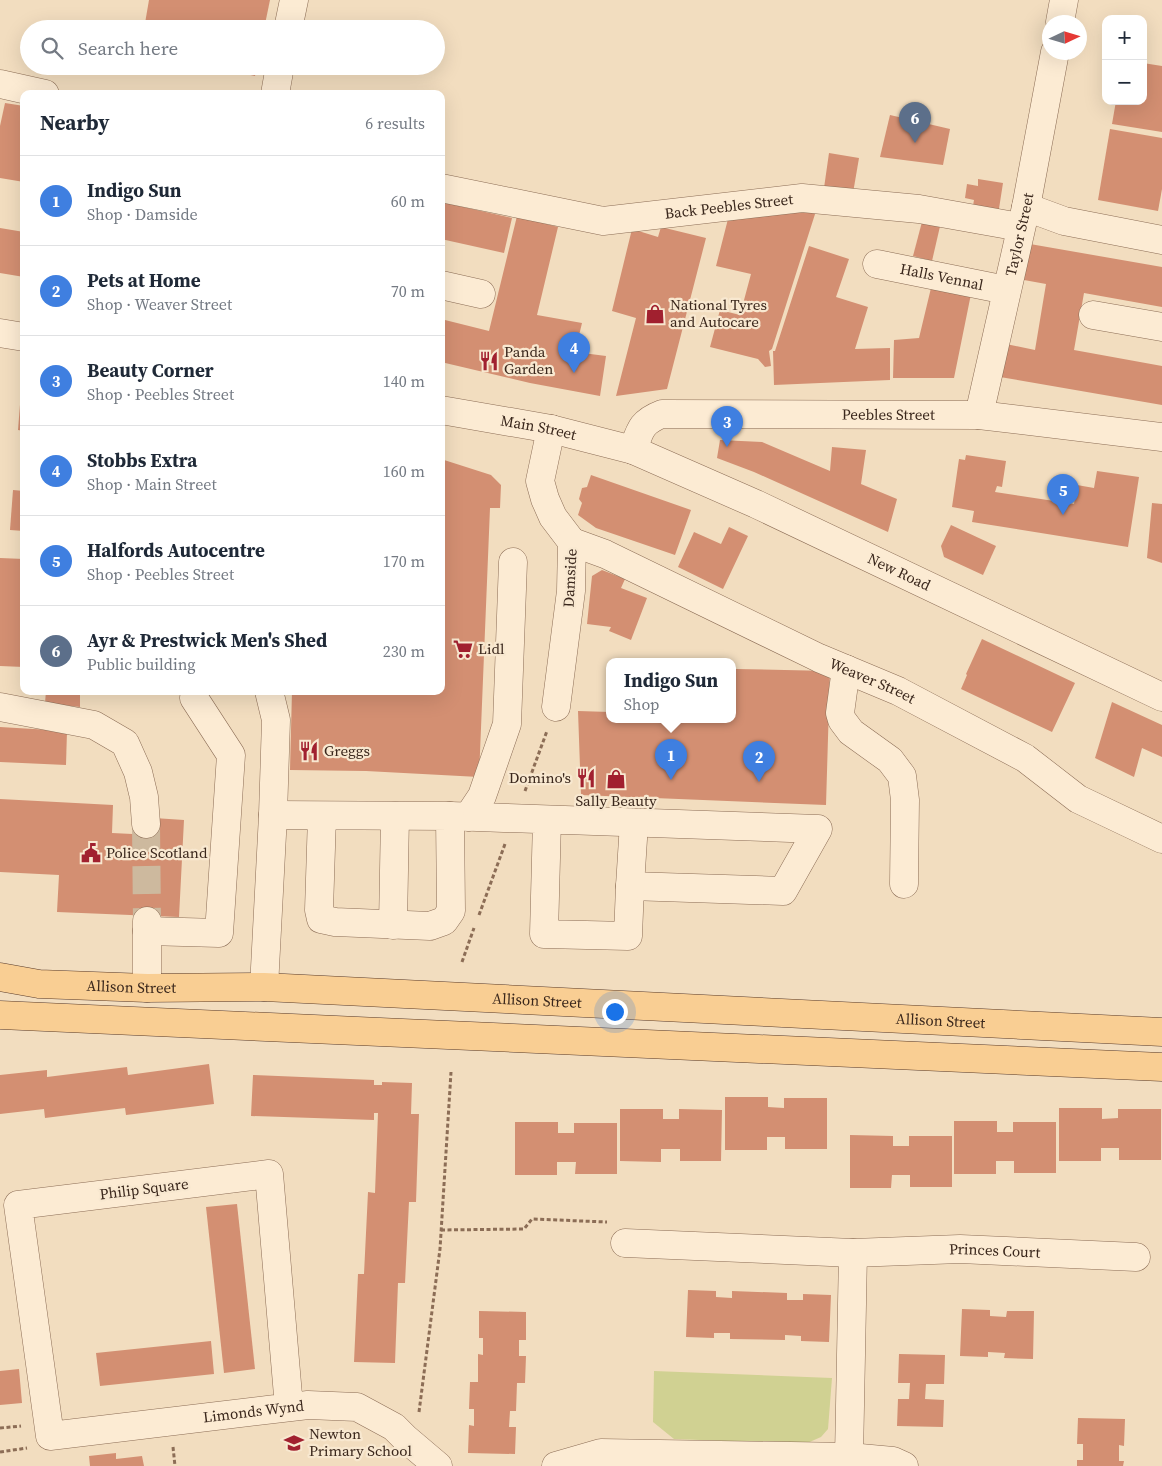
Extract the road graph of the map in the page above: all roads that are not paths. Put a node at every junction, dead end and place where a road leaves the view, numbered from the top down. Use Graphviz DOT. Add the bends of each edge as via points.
graph roads {
  1 [pos="294,0"];
  2 [pos="1064,0"];
  3 [pos="1061,15"];
  4 [pos="290,20"];
  5 [pos="1053,60"];
  6 [pos="278,75"];
  7 [pos="0,84"];
  8 [pos="27,90"];
  9 [pos="275,90"];
  10 [pos="445,189"];
  11 [pos="1023,217"];
  12 [pos="1162,240"];
  13 [pos="877,264"];
  14 [pos="445,286"];
  15 [pos="1006,290"];
  16 [pos="480,294"];
  17 [pos="1093,315"];
  18 [pos="1162,327"];
  19 [pos="0,333"];
  20 [pos="20,336"];
  21 [pos="445,411"];
  22 [pos="979,415"];
  23 [pos="551,429"];
  24 [pos="1162,437"];
  25 [pos="633,450"];
  26 [pos="572,542"];
  27 [pos="513,562"];
  28 [pos="846,669"];
  29 [pos="270,695"];
  30 [pos="1162,697"];
  31 [pos="194,698"];
  32 [pos="0,707"];
  33 [pos="556,707"];
  34 [pos="273,815"];
  35 [pos="322,816"];
  36 [pos="395,816"];
  37 [pos="459,816"];
  38 [pos="547,820"];
  39 [pos="634,823"];
  40 [pos="146,824"];
  41 [pos="1162,838"];
  42 [pos="904,884"];
  43 [pos="630,886"];
  44 [pos="393,925"];
  45 [pos="0,977"];
  46 [pos="264,987"];
  47 [pos="147,988"];
  48 [pos="0,1015"];
  49 [pos="1162,1032"];
  50 [pos="1162,1068"];
  51 [pos="625,1244"];
  52 [pos="853,1253"];
  53 [pos="1136,1257"];
  54 [pos="289,1407"];
  55 [pos="50,1436"];
  56 [pos="849,1457"];
  57 [pos="438,1466"];
  58 [pos="556,1466"];
  59 [pos="904,1466"];
  1 -- 4 [label="street"];
  2 -- 3 [label="street"];
  5 -- 11 [label="street, Taylor Street"];
  6 -- 9 [label="street"];
  7 -- 8 [label="street"];
  10 -- 11 [label="street, Back Peebles Street" via="603,221 802,198"];
  11 -- 12 [label="street, Back Peebles Street" via="1064,221"];
  11 -- 15 [label="street, Taylor Street"];
  13 -- 15 [label="street, Halls Vennal"];
  14 -- 16 [label="street"];
  15 -- 22 [label="street, Taylor Street"];
  17 -- 18 [label="street"];
  19 -- 20 [label="street"];
  21 -- 23 [label="street, Main Street"];
  22 -- 24 [label="street, Peebles Street"];
  22 -- 25 [label="street, Peebles Street" via="662,414 648,420 639,432"];
  23 -- 25 [label="street, Main Street"];
  23 -- 26 [label="street, Damside" via="540,480 553,517"];
  25 -- 30 [label="street, New Road" via="756,504"];
  26 -- 28 [label="street, Weaver Street" via="605,554"];
  26 -- 33 [label="street, Damside" via="571,591"];
  27 -- 37 [label="street" via="507,724 482,796"];
  28 -- 41 [label="street, Weaver Street" via="898,691 1025,758 1078,799"];
  28 -- 42 [label="street" via="840,713 842,720 851,732 890,760 902,776 905,800"];
  29 -- 34 [label="street" via="276,720"];
  31 -- 47 [label="street" via="230,755 219,932 147,926"];
  32 -- 40 [label="street" via="94,725 125,743 138,772"];
  34 -- 35 [label="street"];
  34 -- 46 [label="street"];
  35 -- 36 [label="street"];
  35 -- 44 [label="street" via="321,919"];
  36 -- 37 [label="street"];
  36 -- 44 [label="street"];
  37 -- 38 [label="street"];
  37 -- 44 [label="street" via="451,910 444,921 430,926"];
  38 -- 39 [label="street"];
  38 -- 43 [label="street" via="544,934 628,936"];
  39 -- 43 [label="street"];
  39 -- 43 [label="street" via="818,829 783,891"];
  45 -- 47 [label="main road, Allison Street" via="39,984"];
  46 -- 47 [label="main road, Allison Street"];
  46 -- 49 [label="main road, Allison Street"];
  48 -- 50 [label="main road"];
  51 -- 52 [label="street, Princes Court"];
  52 -- 53 [label="street, Princes Court" via="960,1249"];
  52 -- 56 [label="street"];
  54 -- 55 [label="street, Limonds Wynd"];
  54 -- 55 [label="street, Philip Square" via="269,1174 18,1205"];
  54 -- 57 [label="street, Limonds Wynd" via="357,1407 394,1426"];
  56 -- 58 [label="street" via="601,1453"];
  56 -- 59 [label="street" via="893,1461"];
}
